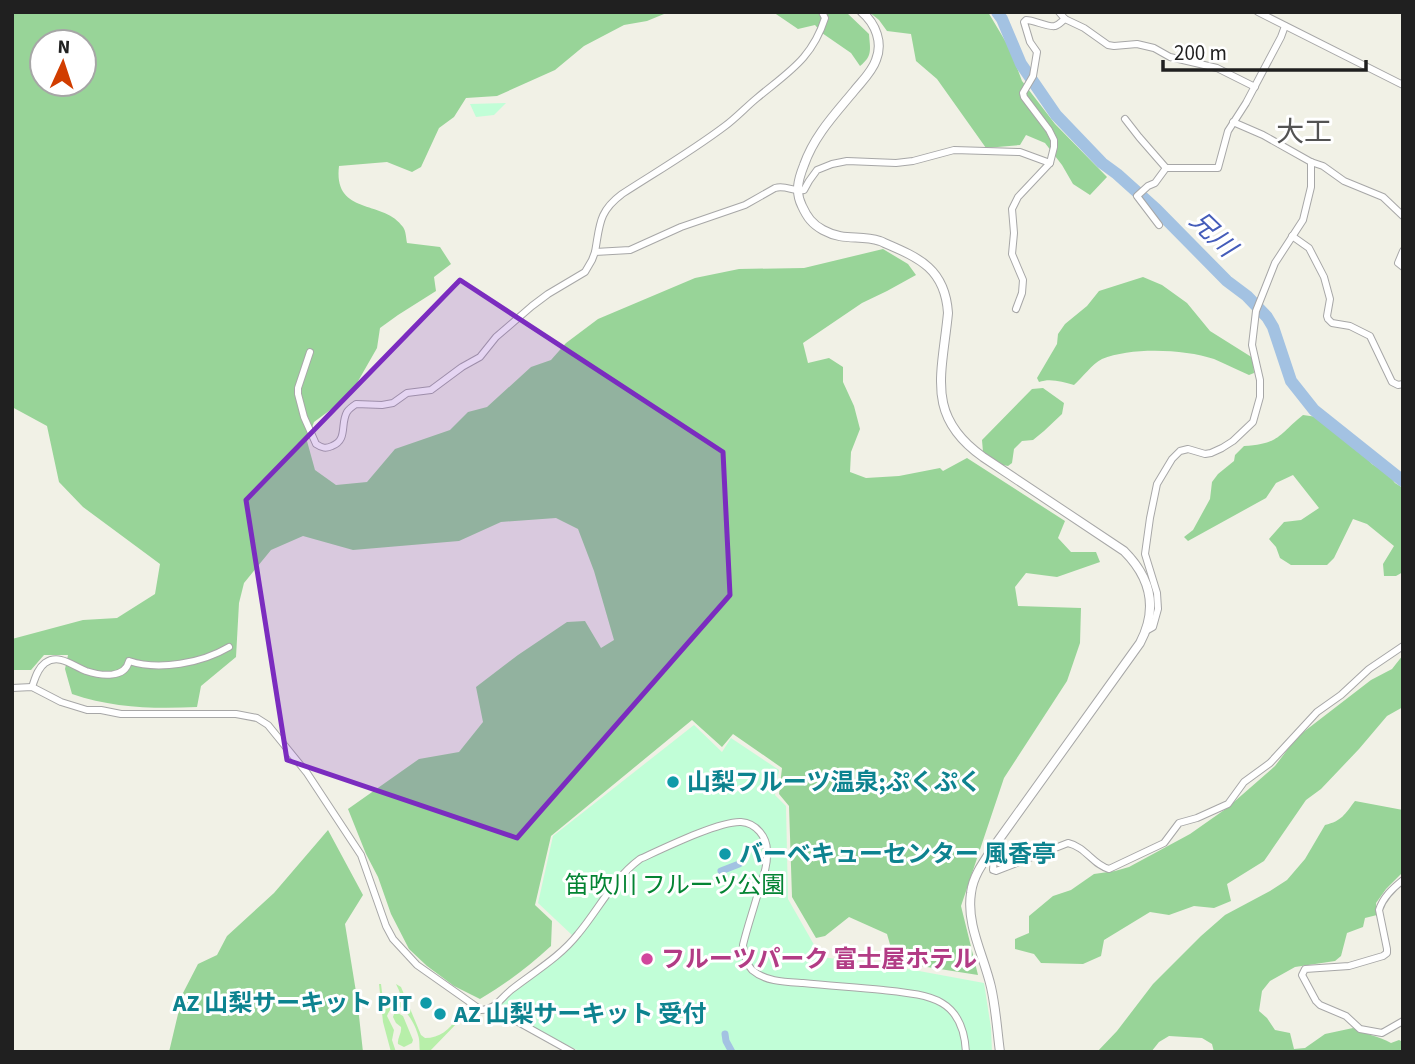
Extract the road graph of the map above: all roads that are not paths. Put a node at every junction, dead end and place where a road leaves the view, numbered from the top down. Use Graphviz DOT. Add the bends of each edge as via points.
graph roads {
  1 [pos="822,12"];
  2 [pos="862,12"];
  3 [pos="1059,12"];
  4 [pos="1258,12"];
  5 [pos="1065,19"];
  6 [pos="1285,26"];
  7 [pos="1403,85"];
  8 [pos="1255,87"];
  9 [pos="1125,118"];
  10 [pos="1233,122"];
  11 [pos="1311,162"];
  12 [pos="1050,163"];
  13 [pos="1166,168"];
  14 [pos="797,191"];
  15 [pos="1403,216"];
  16 [pos="1159,226"];
  17 [pos="1292,236"];
  18 [pos="595,251"];
  19 [pos="1403,251"];
  20 [pos="1403,267"];
  21 [pos="1016,309"];
  22 [pos="310,352"];
  23 [pos="1403,384"];
  24 [pos="1146,631"];
  25 [pos="1403,646"];
  26 [pos="229,647"];
  27 [pos="32,687"];
  28 [pos="12,688"];
  29 [pos="995,845"];
  30 [pos="1403,880"];
  31 [pos="493,1008"];
  32 [pos="1403,1021"];
  33 [pos="572,1052"];
  34 [pos="966,1052"];
  35 [pos="1000,1052"];
  1 -- 18 [label="street" via="823,26 799,64 726,125 611,203 599,224"];
  2 -- 14 [label="street" via="878,36 877,59 816,138"];
  3 -- 5 [label="street"];
  4 -- 6 [label="street"];
  5 -- 8 [label="street" via="1108,45 1154,48 1170,57 1217,68"];
  5 -- 12 [label="street" via="1050,27 1024,22 1037,52 1033,76 1023,93 1052,134"];
  6 -- 7 [label="street"];
  6 -- 8 [label="street"];
  8 -- 10 [label="street"];
  9 -- 13 [label="street"];
  10 -- 11 [label="street"];
  10 -- 13 [label="street" via="1218,168"];
  11 -- 15 [label="street" via="1383,197"];
  11 -- 17 [label="street" via="1303,220"];
  12 -- 14 [label="street" via="1020,152 954,150 897,163 847,161 817,170 804,190"];
  12 -- 21 [label="street" via="1012,209 1012,254 1023,280"];
  13 -- 16 [label="street" via="1137,196"];
  14 -- 18 [label="street" via="775,188 630,250"];
  14 -- 24 [label="street" via="808,218 820,229 836,236 872,238 931,268 946,294 942,405 955,432 983,457 1130,557 1148,588"];
  17 -- 23 [label="street" via="1308,248 1324,277 1330,299 1328,319 1370,335 1392,382"];
  17 -- 24 [label="street" via="1275,263 1256,311 1252,345 1260,397 1253,422 1222,448 1205,454 1181,451 1157,484 1145,554 1158,609 1153,627"];
  18 -- 22 [label="street" via="585,272 532,306 480,357 431,390 408,393 393,403 356,404 346,414 341,439 326,448 316,444 299,402 298,388"];
  19 -- 20 [label="street" via="1398,263"];
  24 -- 29 [label="street"];
  25 -- 29 [label="street" via="1317,712 1227,804 1179,822 1161,845 1109,869 1068,842 996,871"];
  26 -- 27 [label="street" via="177,663 129,661 127,668 115,675 86,671 56,659 39,669"];
  27 -- 28 [label="street"];
  27 -- 31 [label="street" via="87,710 236,713 268,725 307,773 361,855 393,939 417,965 481,1010"];
  29 -- 35 [label="street" via="975,877 970,905 997,1017"];
  30 -- 32 [label="street" via="1391,889 1380,909 1387,953 1349,966 1305,969 1302,975 1320,1005 1346,1016 1360,1029 1382,1033"];
  31 -- 33 [label="street"];
  31 -- 34 [label="street" via="577,936 616,882 640,859 739,822 762,833 767,852 743,945 752,970 782,982 930,996 959,1021"];
}
